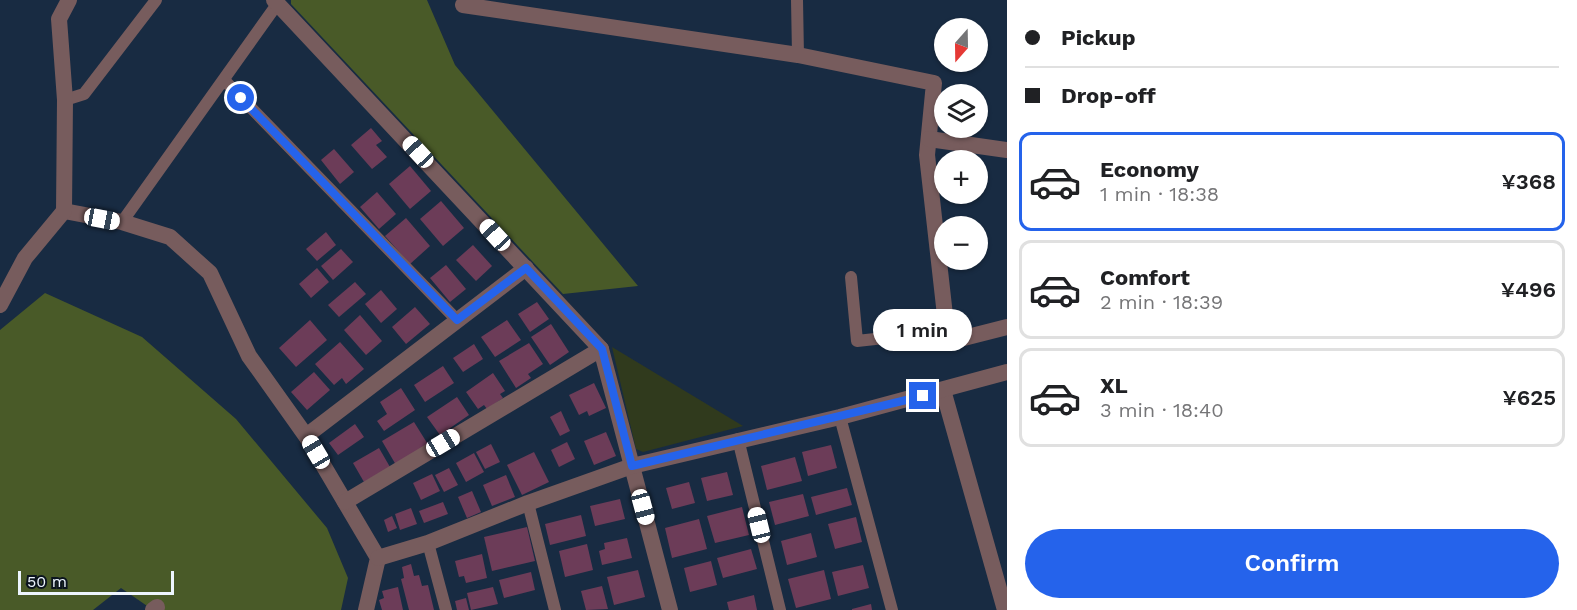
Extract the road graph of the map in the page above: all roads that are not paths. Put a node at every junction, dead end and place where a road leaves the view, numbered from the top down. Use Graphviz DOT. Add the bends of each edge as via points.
graph roads {
  1 [pos="69,0"];
  2 [pos="156,0"];
  3 [pos="797,0"];
  4 [pos="277,1"];
  5 [pos="463,2"];
  6 [pos="798,55"];
  7 [pos="225,81"];
  8 [pos="65,100"];
  9 [pos="929,138"];
  10 [pos="1007,150"];
  11 [pos="64,211"];
  12 [pos="122,222"];
  13 [pos="526,268"];
  14 [pos="851,277"];
  15 [pos="0,305"];
  16 [pos="457,320"];
  17 [pos="1007,327"];
  18 [pos="947,331"];
  19 [pos="602,349"];
  20 [pos="1007,372"];
  21 [pos="943,390"];
  22 [pos="840,417"];
  23 [pos="306,436"];
  24 [pos="738,439"];
  25 [pos="632,466"];
  26 [pos="345,502"];
  27 [pos="528,503"];
  28 [pos="428,543"];
  29 [pos="378,558"];
  30 [pos="366,610"];
  31 [pos="446,610"];
  32 [pos="555,610"];
  33 [pos="670,610"];
  34 [pos="780,610"];
  35 [pos="892,610"];
  36 [pos="1005,610"];
  1 -- 8 [label="street" via="58,19"];
  2 -- 8 [label="lane" via="84,93"];
  3 -- 6 [label="lane"];
  4 -- 7 [label="lane"];
  4 -- 13 [label="street"];
  5 -- 6 [label="street"];
  6 -- 9 [label="street" via="934,83"];
  7 -- 12 [label="lane"];
  7 -- 16 [label="lane"];
  8 -- 11 [label="street"];
  9 -- 10 [label="street"];
  9 -- 18 [label="street" via="927,155"];
  11 -- 12 [label="street"];
  11 -- 15 [label="street" via="25,258"];
  12 -- 23 [label="street" via="170,237 210,273 249,356"];
  13 -- 16 [label="street"];
  13 -- 19 [label="street"];
  14 -- 18 [label="lane" via="857,341"];
  16 -- 23 [label="street"];
  17 -- 18 [label="street" via="948,342"];
  19 -- 25 [label="street"];
  19 -- 26 [label="street"];
  20 -- 21 [label="street"];
  21 -- 22 [label="street"];
  21 -- 36 [label="street"];
  22 -- 24 [label="street"];
  22 -- 35 [label="lane"];
  23 -- 26 [label="street"];
  24 -- 25 [label="street"];
  24 -- 34 [label="lane"];
  25 -- 27 [label="street"];
  25 -- 33 [label="street"];
  26 -- 29 [label="street"];
  27 -- 28 [label="street"];
  27 -- 32 [label="lane"];
  28 -- 29 [label="street"];
  28 -- 31 [label="lane"];
  29 -- 30 [label="street"];
}
